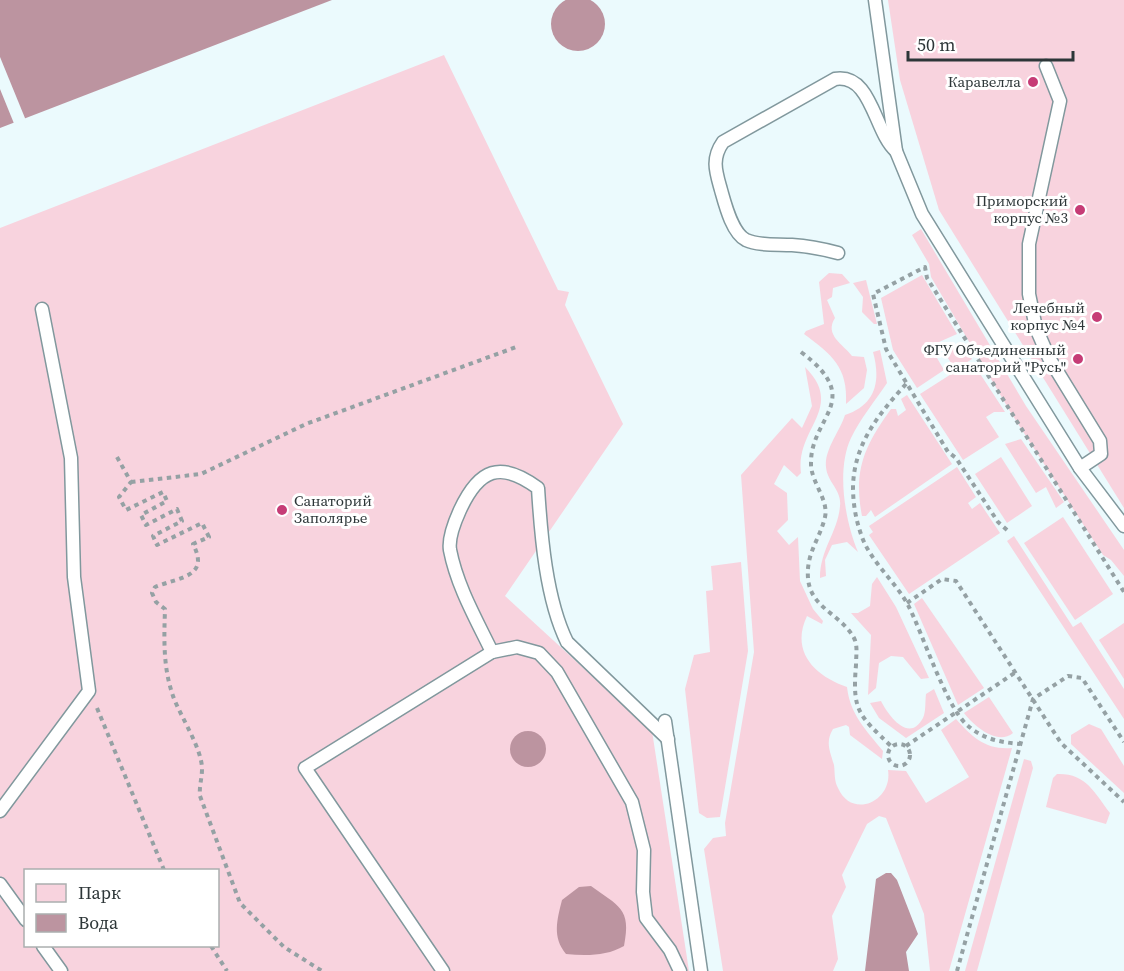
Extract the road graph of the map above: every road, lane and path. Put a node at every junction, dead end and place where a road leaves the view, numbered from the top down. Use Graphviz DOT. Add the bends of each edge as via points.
graph roads {
  1 [pos="875,0"];
  2 [pos="1046,66"];
  3 [pos="896,151"];
  4 [pos="838,253"];
  5 [pos="42,309"];
  6 [pos="519,346"];
  7 [pos="801,352"];
  8 [pos="906,384"];
  9 [pos="117,457"];
  10 [pos="1080,468"];
  11 [pos="131,482"];
  12 [pos="1124,526"];
  13 [pos="1007,530"];
  14 [pos="1124,592"];
  15 [pos="907,603"];
  16 [pos="492,652"];
  17 [pos="1016,672"];
  18 [pos="89,691"];
  19 [pos="1033,699"];
  20 [pos="956,712"];
  21 [pos="665,721"];
  22 [pos="668,739"];
  23 [pos="1124,742"];
  24 [pos="1020,744"];
  25 [pos="906,746"];
  26 [pos="892,747"];
  27 [pos="1124,802"];
  28 [pos="0,811"];
  29 [pos="164,869"];
  30 [pos="0,884"];
  31 [pos="24,917"];
  32 [pos="44,947"];
  33 [pos="212,947"];
  34 [pos="61,971"];
  35 [pos="227,971"];
  36 [pos="322,971"];
  37 [pos="443,971"];
  38 [pos="680,971"];
  39 [pos="701,971"];
  40 [pos="957,971"];
  1 -- 3 [label="lane"];
  2 -- 10 [label="lane" via="1060,101 1029,244 1029,294 1036,328 1049,358 1100,441 1101,454"];
  3 -- 4 [label="lane" via="886,143 864,91 844,77 723,142 717,151 714,160 726,206 746,240"];
  3 -- 10 [label="lane" via="922,214"];
  5 -- 18 [label="lane" via="71,458 74,577"];
  6 -- 11 [label="path" via="306,424 201,474"];
  7 -- 26 [label="path" via="826,375 832,400 812,450 812,472 825,517 809,554 808,580 820,606 855,640 858,711"];
  8 -- 13 [label="path" via="948,452 957,458"];
  8 -- 14 [label="path" via="886,349 873,294 925,267 927,278"];
  8 -- 15 [label="path" via="880,413 862,443 853,487 862,540"];
  9 -- 11 [label="path"];
  10 -- 12 [label="lane"];
  11 -- 36 [label="path" via="119,497 126,510 163,492 167,501 141,515 146,525 177,509 183,521 153,536 157,545 202,523 209,537 193,544 200,558 193,572 155,587 152,593 165,609 164,660 171,687 200,757 200,796 240,903 284,947"];
  15 -- 17 [label="path" via="942,579 956,582"];
  15 -- 20 [label="path"];
  16 -- 22 [label="lane" via="457,579 449,546 455,521 480,478 498,473 520,475 538,488 552,598 567,642"];
  16 -- 37 [label="lane" via="305,768"];
  16 -- 38 [label="lane" via="517,647 539,653 556,672 632,802 644,850 646,918"];
  17 -- 19 [label="path"];
  17 -- 20 [label="path"];
  18 -- 28 [label="lane"];
  18 -- 29 [label="path"];
  19 -- 23 [label="path" via="1068,676 1082,678"];
  19 -- 24 [label="path"];
  19 -- 27 [label="path" via="1061,743"];
  20 -- 24 [label="path" via="981,735 997,742"];
  20 -- 25 [label="path"];
  21 -- 22 [label="lane"];
  22 -- 39 [label="lane"];
  24 -- 40 [label="path"];
  25 -- 26 [label="path"];
  25 -- 26 [label="path" via="909,759 898,766 889,759"];
  30 -- 31 [label="lane"];
  32 -- 34 [label="lane"];
  33 -- 35 [label="path"];
}
